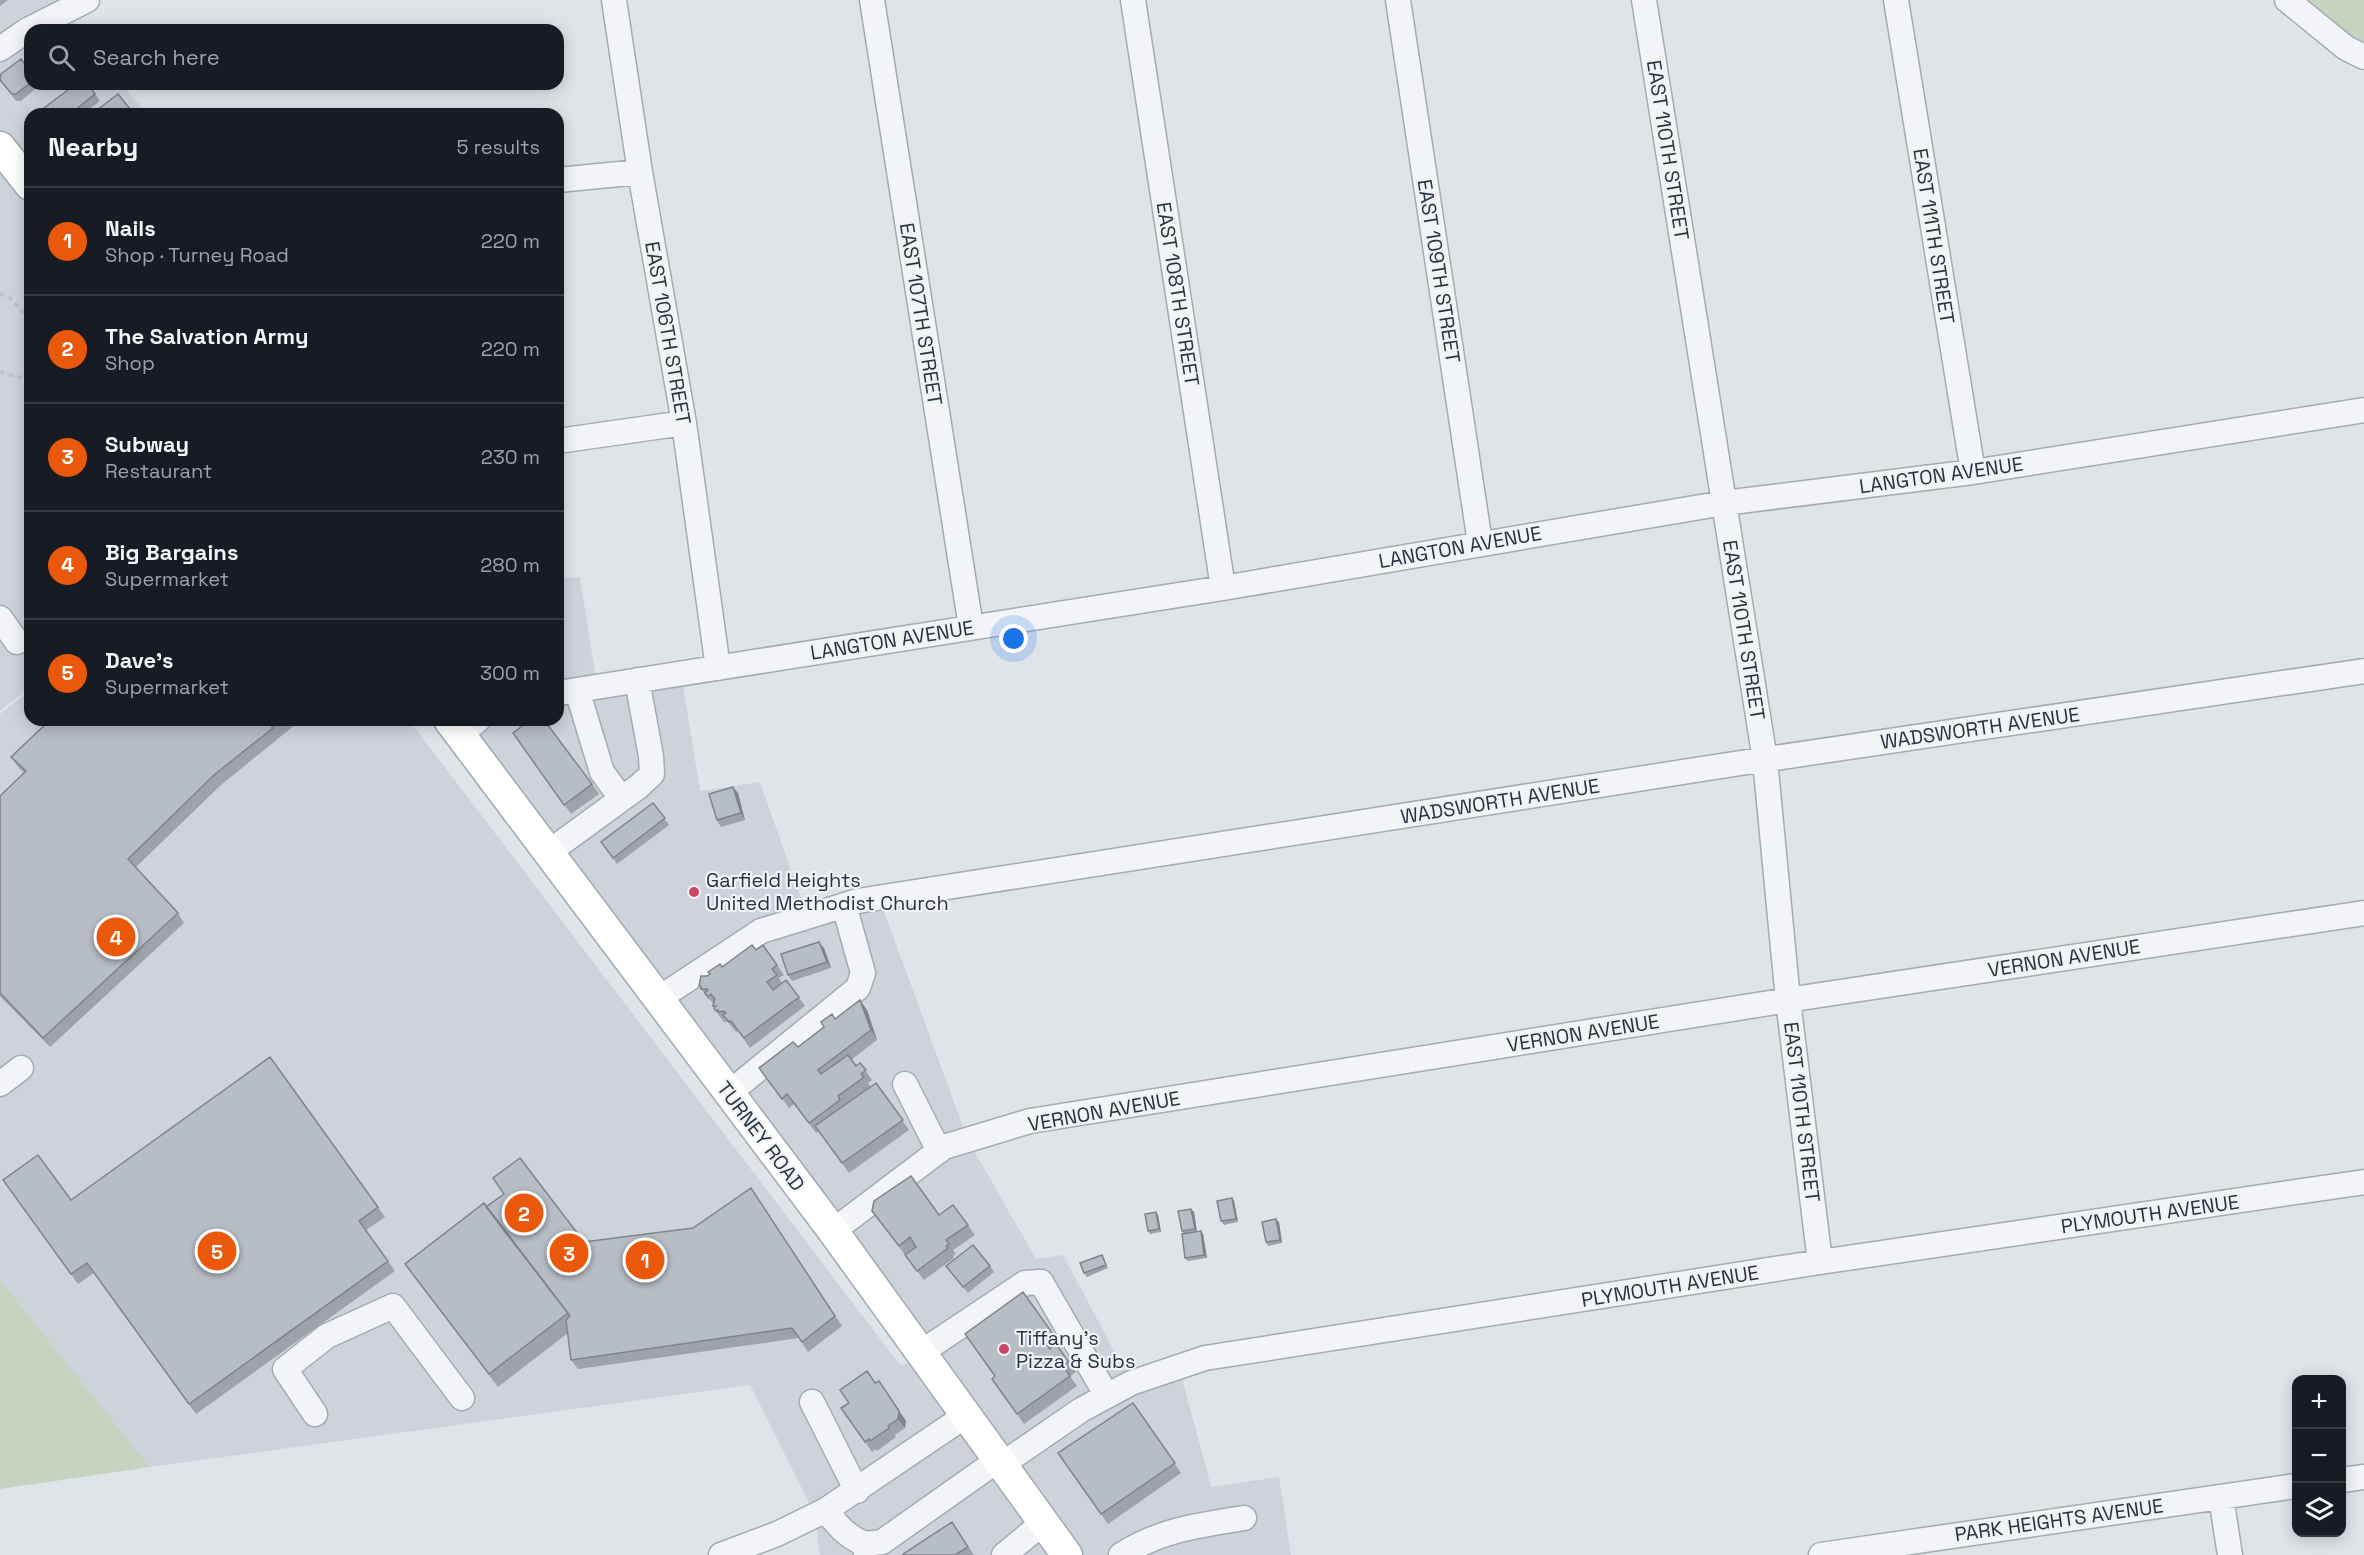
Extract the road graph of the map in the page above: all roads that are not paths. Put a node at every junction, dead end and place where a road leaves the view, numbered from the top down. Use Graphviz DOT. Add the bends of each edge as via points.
graph roads {
  1 [pos="87,0"];
  2 [pos="614,0"];
  3 [pos="872,0"];
  4 [pos="1133,0"];
  5 [pos="1398,0"];
  6 [pos="1644,0"];
  7 [pos="1896,0"];
  8 [pos="2287,0"];
  9 [pos="52,8"];
  10 [pos="34,24"];
  11 [pos="24,32"];
  12 [pos="0,49"];
  13 [pos="2364,57"];
  14 [pos="0,147"];
  15 [pos="640,172"];
  16 [pos="24,177"];
  17 [pos="564,179"];
  18 [pos="2364,410"];
  19 [pos="684,423"];
  20 [pos="564,440"];
  21 [pos="1973,472"];
  22 [pos="1724,503"];
  23 [pos="1480,543"];
  24 [pos="1223,588"];
  25 [pos="0,618"];
  26 [pos="970,627"];
  27 [pos="17,642"];
  28 [pos="718,668"];
  29 [pos="2364,671"];
  30 [pos="637,680"];
  31 [pos="567,691"];
  32 [pos="463,726"];
  33 [pos="1765,760"];
  34 [pos="621,798"];
  35 [pos="549,852"];
  36 [pos="844,905"];
  37 [pos="2364,913"];
  38 [pos="658,999"];
  39 [pos="1788,1000"];
  40 [pos="21,1068"];
  41 [pos="0,1084"];
  42 [pos="905,1084"];
  43 [pos="729,1093"];
  44 [pos="939,1151"];
  45 [pos="2364,1182"];
  46 [pos="832,1231"];
  47 [pos="1820,1262"];
  48 [pos="920,1353"];
  49 [pos="1107,1396"];
  50 [pos="462,1398"];
  51 [pos="812,1402"];
  52 [pos="315,1414"];
  53 [pos="965,1416"];
  54 [pos="1000,1463"];
  55 [pos="2364,1477"];
  56 [pos="2346,1479"];
  57 [pos="2292,1487"];
  58 [pos="857,1491"];
  59 [pos="2221,1497"];
  60 [pos="826,1510"];
  61 [pos="1244,1518"];
  62 [pos="1044,1522"];
  63 [pos="866,1550"];
  64 [pos="721,1555"];
  65 [pos="1004,1555"];
  66 [pos="1067,1555"];
  67 [pos="1121,1555"];
  68 [pos="1821,1555"];
  69 [pos="2230,1555"];
  1 -- 9 [label="street"];
  2 -- 15 [label="street, EAST 106TH STREET"];
  3 -- 26 [label="street, EAST 107TH STREET"];
  4 -- 24 [label="street, EAST 108TH STREET"];
  5 -- 23 [label="street, EAST 109TH STREET"];
  6 -- 22 [label="street, EAST 110TH STREET"];
  7 -- 21 [label="street, EAST 111TH STREET"];
  8 -- 13 [label="street" via="2346,48"];
  9 -- 10 [label="street"];
  11 -- 12 [label="street"];
  14 -- 16 [label="main road"];
  15 -- 17 [label="street"];
  15 -- 19 [label="street, EAST 106TH STREET"];
  18 -- 21 [label="street, LANGTON AVENUE"];
  19 -- 20 [label="street"];
  19 -- 28 [label="street, EAST 106TH STREET"];
  21 -- 22 [label="street, LANGTON AVENUE"];
  22 -- 23 [label="street, LANGTON AVENUE"];
  22 -- 33 [label="street, EAST 110TH STREET"];
  23 -- 24 [label="street, LANGTON AVENUE"];
  24 -- 26 [label="street, LANGTON AVENUE"];
  25 -- 27 [label="street"];
  26 -- 28 [label="street, LANGTON AVENUE"];
  28 -- 30 [label="street, LANGTON AVENUE"];
  29 -- 33 [label="street, WADSWORTH AVENUE"];
  30 -- 31 [label="street, LANGTON AVENUE"];
  30 -- 34 [label="street" via="652,774"];
  31 -- 34 [label="street" via="602,772"];
  32 -- 35 [label="main road, TURNEY ROAD"];
  33 -- 36 [label="street, WADSWORTH AVENUE"];
  33 -- 39 [label="street, EAST 110TH STREET"];
  34 -- 35 [label="street"];
  35 -- 38 [label="main road, TURNEY ROAD"];
  36 -- 38 [label="street, WADSWORTH AVENUE" via="761,931"];
  36 -- 43 [label="street" via="862,966 858,988"];
  37 -- 39 [label="street, VERNON AVENUE"];
  38 -- 43 [label="main road, TURNEY ROAD"];
  39 -- 44 [label="street, VERNON AVENUE" via="1030,1121"];
  39 -- 47 [label="street, EAST 110TH STREET"];
  40 -- 41 [label="street"];
  42 -- 44 [label="street"];
  43 -- 46 [label="main road, TURNEY ROAD"];
  44 -- 46 [label="street, VERNON AVENUE"];
  45 -- 47 [label="street, PLYMOUTH AVENUE"];
  46 -- 48 [label="main road, TURNEY ROAD"];
  47 -- 49 [label="street, PLYMOUTH AVENUE" via="1206,1358 1131,1383"];
  48 -- 49 [label="street" via="1025,1283 1041,1282"];
  48 -- 53 [label="main road, TURNEY ROAD"];
  49 -- 54 [label="street, PLYMOUTH AVENUE"];
  50 -- 52 [label="street" via="393,1306 327,1336 285,1369"];
  51 -- 58 [label="street"];
  53 -- 54 [label="main road, TURNEY ROAD"];
  53 -- 58 [label="street"];
  54 -- 62 [label="main road, TURNEY ROAD"];
  54 -- 63 [label="street, PLYMOUTH AVENUE"];
  55 -- 56 [label="street"];
  57 -- 59 [label="street, PARK HEIGHTS AVENUE"];
  58 -- 60 [label="street"];
  59 -- 68 [label="street, PARK HEIGHTS AVENUE"];
  59 -- 69 [label="street"];
  60 -- 63 [label="street"];
  60 -- 64 [label="street"];
  61 -- 67 [label="street" via="1182,1527"];
  62 -- 65 [label="street"];
  62 -- 66 [label="main road, TURNEY ROAD"];
}
